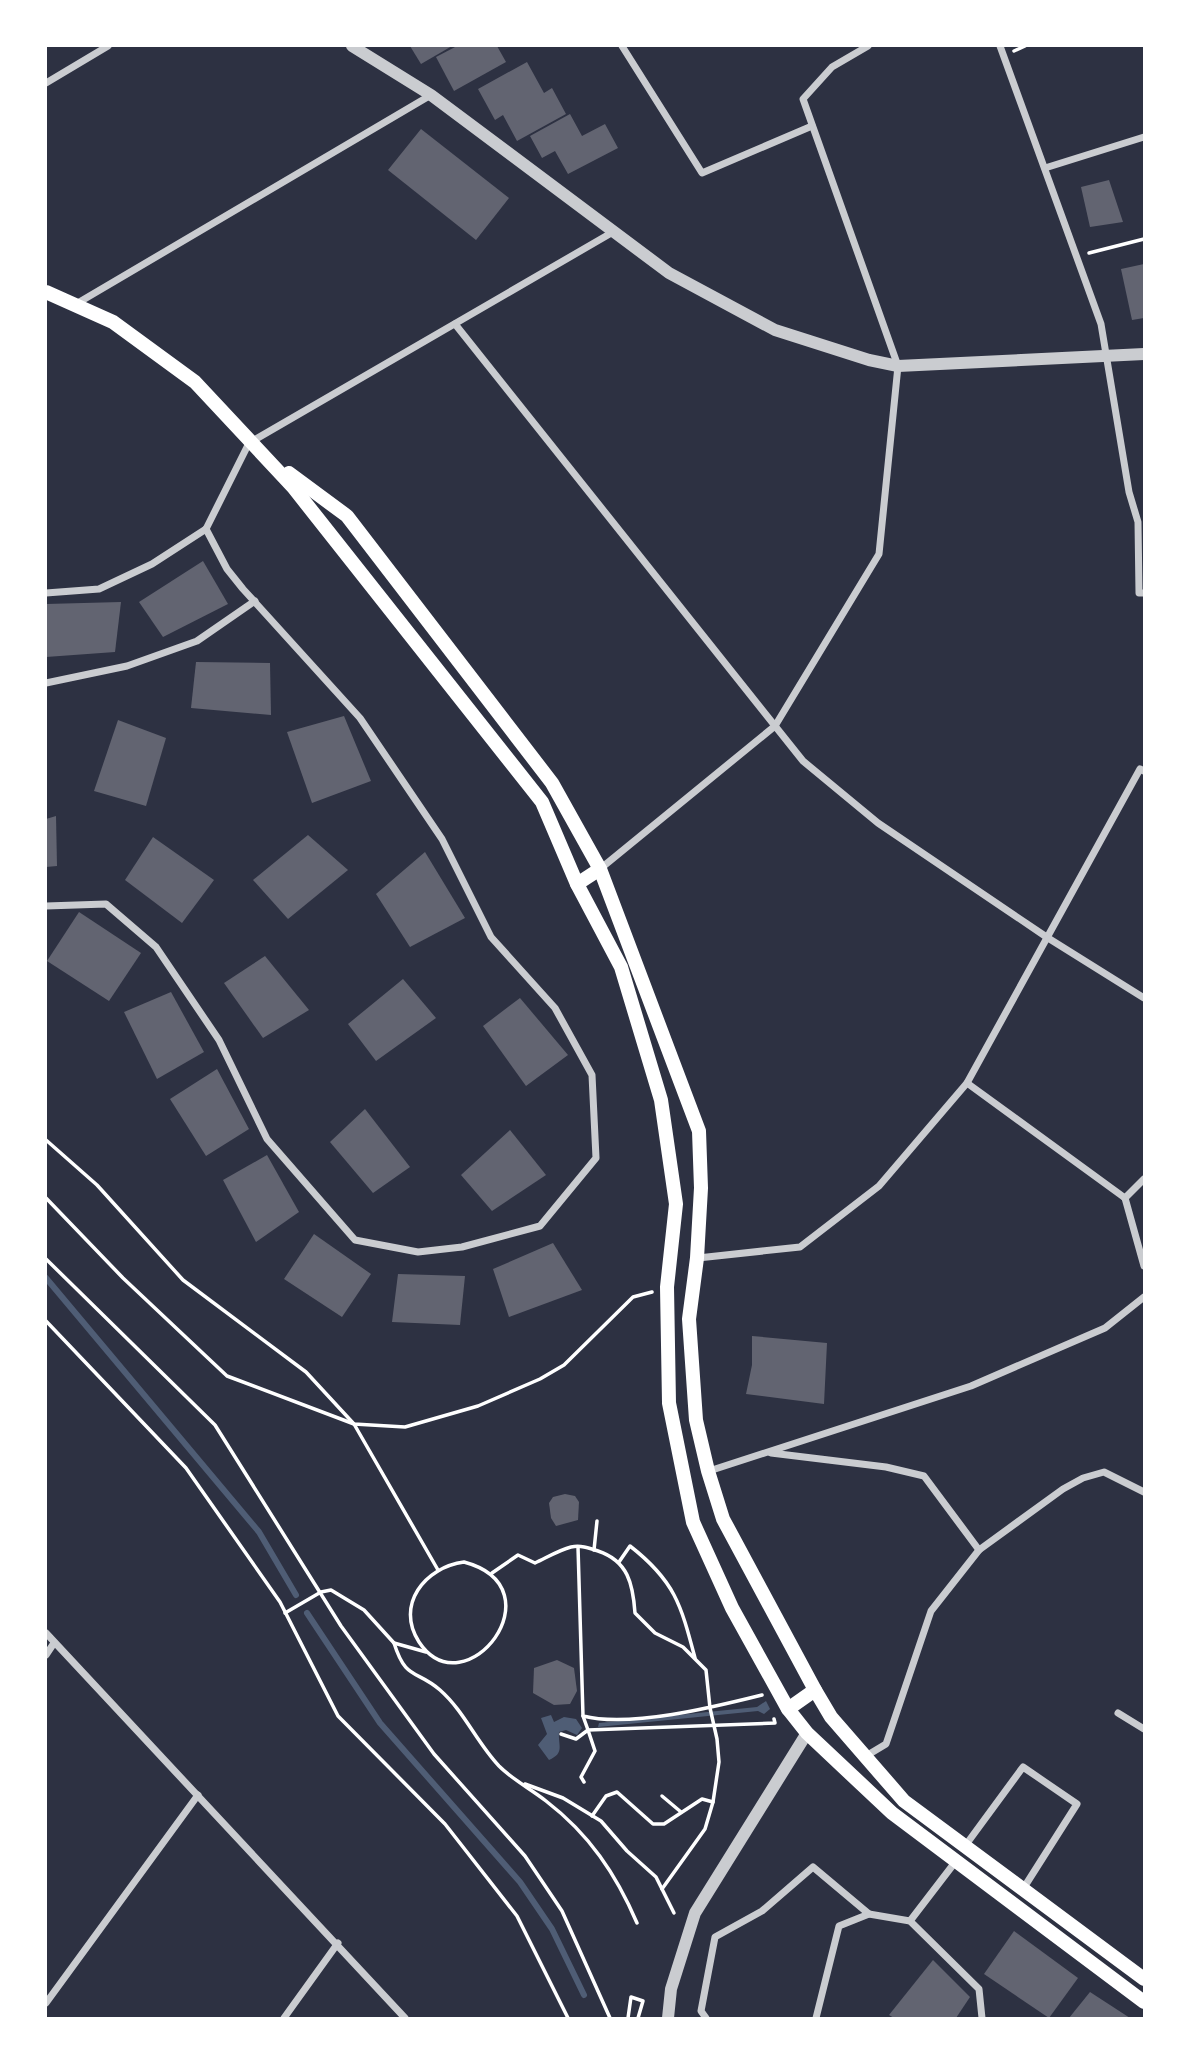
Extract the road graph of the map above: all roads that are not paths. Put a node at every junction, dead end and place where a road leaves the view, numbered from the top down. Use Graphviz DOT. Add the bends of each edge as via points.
graph roads {
  1 [pos="108,46"];
  2 [pos="352,46"];
  3 [pos="622,46"];
  4 [pos="868,46"];
  5 [pos="1000,46"];
  6 [pos="46,83"];
  7 [pos="432,95"];
  8 [pos="812,125"];
  9 [pos="1144,137"];
  10 [pos="1045,168"];
  11 [pos="613,232"];
  12 [pos="46,292"];
  13 [pos="73,305"];
  14 [pos="455,324"];
  15 [pos="1144,354"];
  16 [pos="1108,355"];
  17 [pos="898,366"];
  18 [pos="249,443"];
  19 [pos="206,529"];
  20 [pos="46,593"];
  21 [pos="1144,593"];
  22 [pos="255,601"];
  23 [pos="46,683"];
  24 [pos="775,726"];
  25 [pos="1144,771"];
  26 [pos="600,869"];
  27 [pos="577,884"];
  28 [pos="46,906"];
  29 [pos="1048,938"];
  30 [pos="1144,998"];
  31 [pos="967,1083"];
  32 [pos="1144,1178"];
  33 [pos="1125,1198"];
  34 [pos="697,1258"];
  35 [pos="670,1259"];
  36 [pos="1144,1266"];
  37 [pos="1144,1297"];
  38 [pos="767,1452"];
  39 [pos="708,1471"];
  40 [pos="684,1478"];
  41 [pos="1144,1492"];
  42 [pos="979,1550"];
  43 [pos="46,1633"];
  44 [pos="54,1643"];
  45 [pos="46,1656"];
  46 [pos="815,1690"];
  47 [pos="788,1709"];
  48 [pos="1118,1713"];
  49 [pos="831,1717"];
  50 [pos="1144,1729"];
  51 [pos="807,1733"];
  52 [pos="865,1756"];
  53 [pos="198,1795"];
  54 [pos="965,1846"];
  55 [pos="957,1861"];
  56 [pos="1022,1889"];
  57 [pos="869,1914"];
  58 [pos="910,1921"];
  59 [pos="338,1943"];
  60 [pos="1144,1979"];
  61 [pos="1144,2002"];
  62 [pos="46,2003"];
  63 [pos="284,2018"];
  64 [pos="405,2018"];
  65 [pos="668,2018"];
  66 [pos="706,2018"];
  67 [pos="816,2018"];
  68 [pos="982,2018"];
  1 -- 6 [label="street"];
  2 -- 7 [label="street"];
  3 -- 8 [label="street" via="702,173"];
  4 -- 8 [label="street" via="832,67 803,99"];
  5 -- 10 [label="street"];
  7 -- 11 [label="street"];
  7 -- 13 [label="street"];
  8 -- 17 [label="street"];
  9 -- 10 [label="street"];
  10 -- 16 [label="street"];
  11 -- 14 [label="street"];
  11 -- 17 [label="street" via="669,274 775,330"];
  12 -- 13 [label="main road"];
  13 -- 18 [label="main road" via="113,322 195,382"];
  14 -- 18 [label="street"];
  14 -- 24 [label="street"];
  15 -- 16 [label="street"];
  16 -- 17 [label="street"];
  16 -- 21 [label="street" via="1129,492 1138,522 1139,593"];
  17 -- 24 [label="street" via="879,554"];
  18 -- 19 [label="street"];
  18 -- 26 [label="main road" via="347,516 552,783"];
  18 -- 27 [label="main road" via="293,487 542,802"];
  19 -- 20 [label="street" via="152,564 99,589"];
  19 -- 22 [label="street" via="227,569"];
  22 -- 23 [label="street" via="197,641 128,666"];
  22 -- 28 [label="street" via="359,718 442,839 491,937 555,1009 592,1075 596,1158 540,1226 462,1247 418,1252 355,1240 267,1139 219,1040 156,947 106,904"];
  24 -- 26 [label="street"];
  24 -- 29 [label="street" via="803,761 878,823"];
  25 -- 29 [label="street" via="1140,769"];
  26 -- 27 [label="main road"];
  26 -- 34 [label="main road" via="699,1131"];
  27 -- 35 [label="main road" via="621,967 661,1100 676,1204"];
  29 -- 30 [label="street"];
  29 -- 31 [label="street"];
  31 -- 33 [label="street"];
  31 -- 34 [label="street" via="879,1186 800,1247"];
  32 -- 33 [label="street"];
  33 -- 36 [label="street"];
  34 -- 35 [label="main road"];
  34 -- 39 [label="main road" via="689,1319 696,1420"];
  35 -- 40 [label="main road" via="669,1403"];
  37 -- 38 [label="street" via="1105,1328 971,1386"];
  38 -- 39 [label="street"];
  38 -- 42 [label="street" via="924,1476"];
  39 -- 40 [label="main road"];
  39 -- 46 [label="main road" via="723,1519"];
  40 -- 47 [label="main road" via="693,1522 732,1608"];
  41 -- 42 [label="street" via="1104,1472 1083,1478"];
  42 -- 52 [label="street" via="931,1611 886,1744"];
  43 -- 44 [label="street"];
  44 -- 45 [label="street"];
  44 -- 53 [label="street"];
  46 -- 47 [label="main road"];
  46 -- 49 [label="main road"];
  47 -- 51 [label="main road"];
  48 -- 50 [label="street"];
  49 -- 51 [label="main road"];
  49 -- 52 [label="main road"];
  51 -- 55 [label="main road" via="891,1813"];
  51 -- 65 [label="street" via="695,1913 671,1989"];
  52 -- 54 [label="main road" via="904,1801"];
  53 -- 59 [label="street"];
  53 -- 62 [label="street"];
  54 -- 56 [label="main road"];
  54 -- 56 [label="street" via="1023,1767 1077,1804"];
  55 -- 58 [label="street"];
  55 -- 61 [label="main road"];
  56 -- 60 [label="main road"];
  57 -- 58 [label="street"];
  57 -- 66 [label="street" via="813,1867 762,1911 715,1937 701,2011"];
  57 -- 67 [label="street" via="839,1926"];
  58 -- 68 [label="street" via="979,1989"];
  59 -- 63 [label="street"];
  59 -- 64 [label="street"];
}
